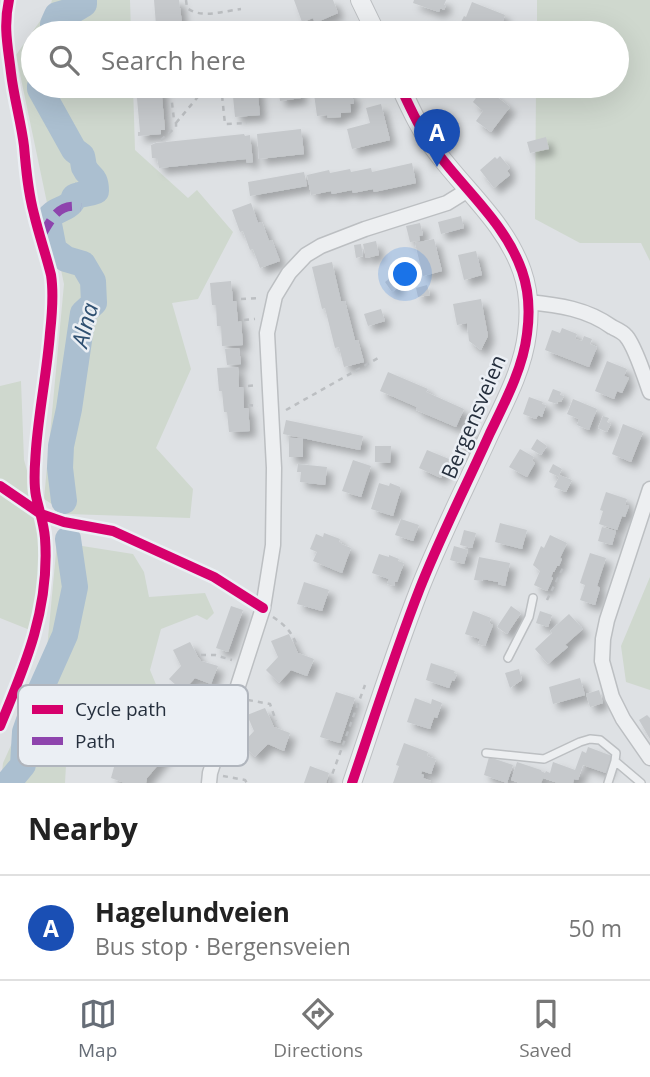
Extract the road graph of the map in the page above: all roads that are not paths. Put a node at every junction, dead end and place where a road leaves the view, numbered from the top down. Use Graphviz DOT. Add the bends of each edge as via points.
graph roads {
  1 [pos="360,0"];
  2 [pos="370,21"];
  3 [pos="406,98"];
  4 [pos="468,190"];
  5 [pos="528,302"];
  6 [pos="650,392"];
  7 [pos="650,489"];
  8 [pos="533,598"];
  9 [pos="508,658"];
  10 [pos="238,685"];
  11 [pos="486,753"];
  12 [pos="650,758"];
  13 [pos="615,761"];
  14 [pos="352,783"];
  15 [pos="608,783"];
  16 [pos="641,783"];
  1 -- 2 [label="street"];
  3 -- 4 [label="street, Bergensveien" via="431,146"];
  4 -- 5 [label="street, Bergensveien" via="510,245 523,273"];
  4 -- 10 [label="street" via="447,203 321,246 289,272 275,296 267,333 273,545 263,608"];
  5 -- 6 [label="street" via="580,310 626,336"];
  5 -- 14 [label="street, Bergensveien" via="527,335 518,367 420,587"];
  7 -- 12 [label="street" via="607,620 602,661 612,697"];
  8 -- 9 [label="lane"];
  11 -- 13 [label="lane" via="544,759 590,739 600,740 616,752"];
  13 -- 15 [label="lane"];
  13 -- 16 [label="lane"];
}
